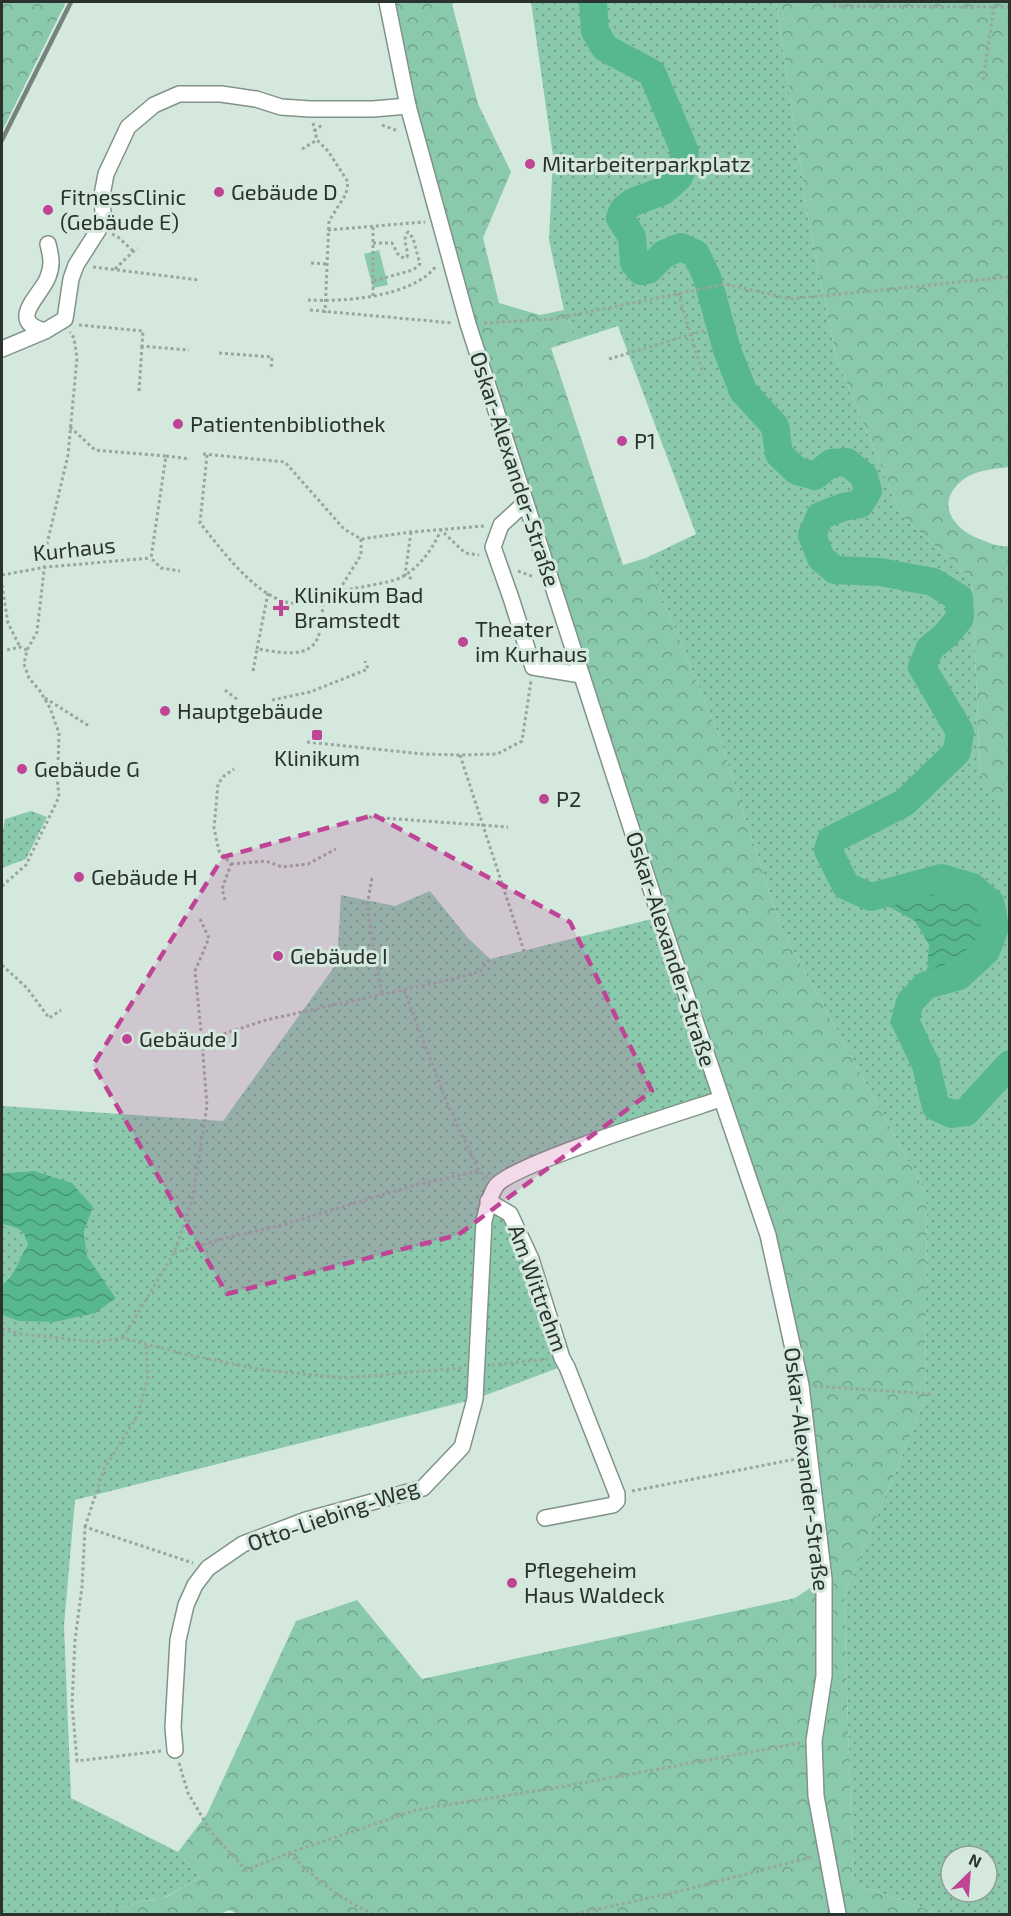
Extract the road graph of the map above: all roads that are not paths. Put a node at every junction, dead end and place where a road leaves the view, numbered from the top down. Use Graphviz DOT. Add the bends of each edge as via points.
graph roads {
  1 [pos="387,2"];
  2 [pos="408,106"];
  3 [pos="48,244"];
  4 [pos="45,331"];
  5 [pos="2,349"];
  6 [pos="525,502"];
  7 [pos="581,675"];
  8 [pos="721,1099"];
  9 [pos="488,1201"];
  10 [pos="545,1518"];
  11 [pos="175,1750"];
  12 [pos="838,1914"];
  1 -- 2 [label="street, Oskar-Alexander-Straße"];
  2 -- 4 [label="street" via="321,110 281,107 221,94 179,94 154,105 128,127 103,184 99,229 70,279 65,322"];
  2 -- 6 [label="street, Oskar-Alexander-Straße" via="468,324"];
  3 -- 4 [label="street" via="52,261 49,275 26,313 36,329"];
  4 -- 5 [label="street"];
  6 -- 7 [label="street, Oskar-Alexander-Straße"];
  6 -- 7 [label="street" via="501,525 493,547 533,667"];
  7 -- 8 [label="street, Oskar-Alexander-Straße"];
  8 -- 9 [label="street, Am Wittrehm" via="552,1157 496,1185"];
  8 -- 12 [label="street, Oskar-Alexander-Straße" via="768,1235 801,1385 824,1579 824,1676 814,1741 816,1796"];
  9 -- 10 [label="street, Am Wittrehm" via="510,1214 531,1259 562,1358 617,1494 613,1505"];
  9 -- 11 [label="street, Otto-Liebing-Weg" via="475,1400 462,1447 423,1488 306,1520 243,1544 208,1568 186,1605 178,1640"];
}
